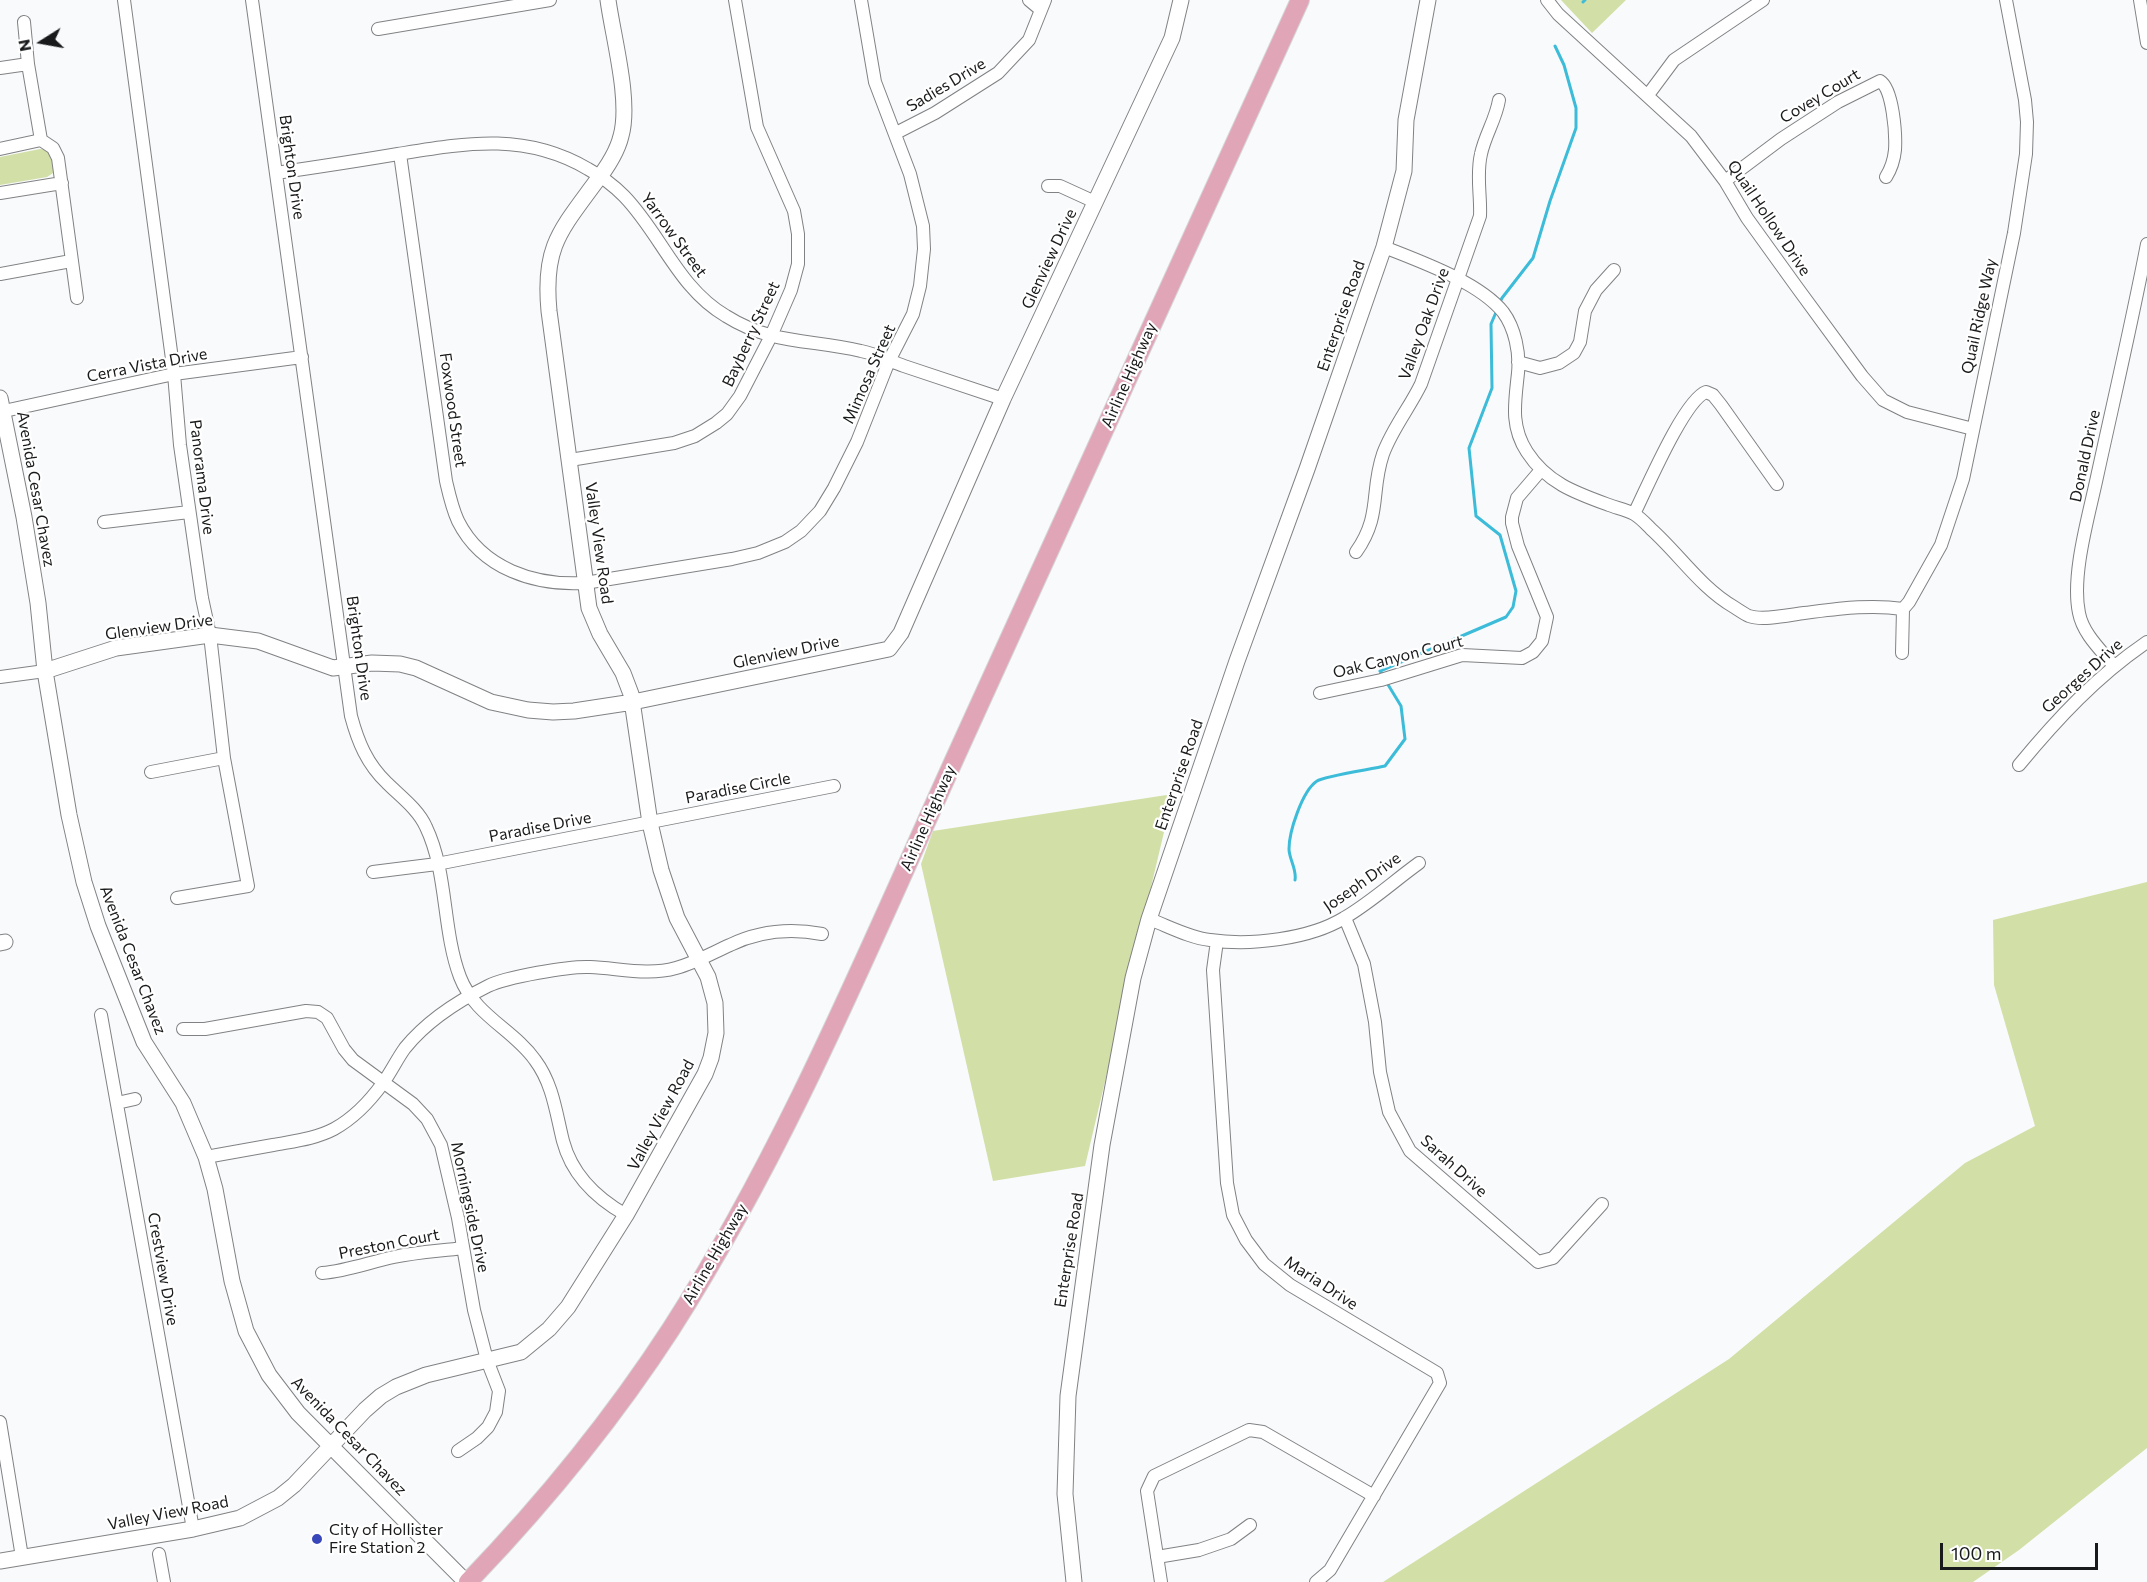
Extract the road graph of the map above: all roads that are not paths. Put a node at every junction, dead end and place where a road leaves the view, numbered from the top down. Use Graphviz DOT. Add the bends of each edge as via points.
graph roads {
  1 [pos="124,0"];
  2 [pos="252,0"];
  3 [pos="550,0"];
  4 [pos="608,0"];
  5 [pos="735,0"];
  6 [pos="861,0"];
  7 [pos="1029,0"];
  8 [pos="1181,0"];
  9 [pos="1300,0"];
  10 [pos="1428,0"];
  11 [pos="1546,0"];
  12 [pos="1763,0"];
  13 [pos="2006,0"];
  14 [pos="2140,0"];
  15 [pos="1043,5"];
  16 [pos="24,22"];
  17 [pos="378,29"];
  18 [pos="2147,43"];
  19 [pos="28,64"];
  20 [pos="0,68"];
  21 [pos="1648,95"];
  22 [pos="1499,100"];
  23 [pos="896,133"];
  24 [pos="41,140"];
  25 [pos="0,149"];
  26 [pos="400,154"];
  27 [pos="276,173"];
  28 [pos="600,176"];
  29 [pos="1886,177"];
  30 [pos="1725,181"];
  31 [pos="62,183"];
  32 [pos="1048,186"];
  33 [pos="0,193"];
  34 [pos="1095,202"];
  35 [pos="2147,244"];
  36 [pos="1384,247"];
  37 [pos="71,261"];
  38 [pos="1614,270"];
  39 [pos="0,274"];
  40 [pos="1458,280"];
  41 [pos="2142,293"];
  42 [pos="77,298"];
  43 [pos="771,336"];
  44 [pos="302,357"];
  45 [pos="889,361"];
  46 [pos="1518,362"];
  47 [pos="174,374"];
  48 [pos="1003,399"];
  49 [pos="1,407"];
  50 [pos="1973,429"];
  51 [pos="570,460"];
  52 [pos="1541,470"];
  53 [pos="1777,484"];
  54 [pos="189,512"];
  55 [pos="1634,514"];
  56 [pos="104,522"];
  57 [pos="1356,552"];
  58 [pos="585,583"];
  59 [pos="1903,609"];
  60 [pos="210,635"];
  61 [pos="2147,642"];
  62 [pos="1902,653"];
  63 [pos="2114,666"];
  64 [pos="345,667"];
  65 [pos="45,671"];
  66 [pos="0,677"];
  67 [pos="1320,693"];
  68 [pos="633,702"];
  69 [pos="224,758"];
  70 [pos="2019,765"];
  71 [pos="151,772"];
  72 [pos="834,786"];
  73 [pos="650,823"];
  74 [pos="1419,863"];
  75 [pos="437,864"];
  76 [pos="373,872"];
  77 [pos="177,898"];
  78 [pos="1345,918"];
  79 [pos="1149,919"];
  80 [pos="822,934"];
  81 [pos="1217,941"];
  82 [pos="700,959"];
  83 [pos="470,996"];
  84 [pos="101,1015"];
  85 [pos="183,1029"];
  86 [pos="383,1082"];
  87 [pos="135,1100"];
  88 [pos="117,1103"];
  89 [pos="206,1157"];
  90 [pos="1602,1204"];
  91 [pos="626,1215"];
  92 [pos="463,1248"];
  93 [pos="322,1273"];
  94 [pos="487,1360"];
  95 [pos="0,1422"];
  96 [pos="331,1445"];
  97 [pos="458,1451"];
  98 [pos="1374,1496"];
  99 [pos="1250,1525"];
  100 [pos="193,1529"];
  101 [pos="159,1554"];
  102 [pos="22,1557"];
  103 [pos="1158,1557"];
  104 [pos="0,1561"];
  105 [pos="164,1582"];
  106 [pos="467,1582"];
  107 [pos="1074,1582"];
  108 [pos="1161,1582"];
  109 [pos="1316,1582"];
  1 -- 47 [label="street, Panorama Drive"];
  2 -- 27 [label="street, Brighton Drive"];
  3 -- 17 [label="street"];
  4 -- 28 [label="street, Valley View Road" via="624,95 624,119 618,146"];
  5 -- 43 [label="street, Bayberry Street" via="757,127 794,211 798,234 798,264"];
  6 -- 23 [label="street, Mimosa Street" via="875,82"];
  7 -- 15 [label="street"];
  8 -- 34 [label="street, Glenview Drive" via="1172,38"];
  9 -- 106 [label="main road, Airline Highway" via="852,987 757,1182 669,1331 600,1431"];
  10 -- 36 [label="street, Enterprise Road" via="1406,120 1404,171"];
  11 -- 21 [label="street, Quail Hollow Drive"];
  12 -- 21 [label="street" via="1679,56"];
  13 -- 50 [label="street, Quail Ridge Way" via="2025,100 2026,154 2014,233"];
  14 -- 18 [label="street"];
  15 -- 23 [label="street, Sadies Drive" via="1029,40 998,73"];
  16 -- 19 [label="street"];
  19 -- 20 [label="street"];
  19 -- 24 [label="street"];
  21 -- 30 [label="street, Quail Hollow Drive" via="1691,136"];
  22 -- 40 [label="street, Valley Oak Drive" via="1479,162 1480,216"];
  23 -- 45 [label="street, Mimosa Street" via="910,174 924,249 913,314"];
  24 -- 25 [label="street"];
  24 -- 31 [label="street" via="53,148 58,158"];
  26 -- 27 [label="street, Yarrow Street"];
  26 -- 28 [label="street, Yarrow Street" via="441,146 502,142 546,150"];
  26 -- 58 [label="street, Foxwood Street" via="446,480 458,519 477,547 515,573 548,583"];
  27 -- 44 [label="street, Brighton Drive"];
  28 -- 43 [label="street, Yarrow Street" via="636,209 681,276 703,300 727,317"];
  28 -- 51 [label="street, Valley View Road" via="559,234 547,272"];
  29 -- 30 [label="street, Covey Court" via="1893,162 1894,127 1887,89 1880,81 1838,102"];
  30 -- 50 [label="street, Quail Hollow Drive" via="1790,278 1877,395 1907,412"];
  31 -- 33 [label="street"];
  31 -- 37 [label="street"];
  32 -- 34 [label="street" via="1060,186"];
  34 -- 48 [label="street, Glenview Drive"];
  35 -- 41 [label="street, Donald Drive"];
  36 -- 40 [label="street"];
  36 -- 79 [label="street, Enterprise Road"];
  37 -- 39 [label="street"];
  37 -- 42 [label="street"];
  38 -- 46 [label="street" via="1591,298 1574,353 1559,363 1540,368"];
  40 -- 46 [label="street" via="1502,311 1514,336"];
  40 -- 57 [label="street, Valley Oak Drive" via="1421,384 1384,451 1372,521"];
  41 -- 63 [label="street, Donald Drive" via="2086,528 2077,589 2082,623"];
  43 -- 45 [label="street, Yarrow Street" via="863,351"];
  43 -- 51 [label="street, Bayberry Street" via="740,396 727,414 709,428 674,443"];
  44 -- 47 [label="street, Cerra Vista Drive"];
  44 -- 64 [label="street, Brighton Drive"];
  45 -- 48 [label="street, Yarrow Street"];
  45 -- 58 [label="street, Mimosa Street" via="834,488 801,531 758,553"];
  46 -- 52 [label="street" via="1515,422 1527,452"];
  47 -- 49 [label="street, Cerra Vista Drive"];
  47 -- 54 [label="street, Panorama Drive"];
  48 -- 68 [label="street, Glenview Drive" via="901,633 889,649"];
  49 -- 65 [label="street, Avenida Cesar Chavez" via="38,603"];
  50 -- 59 [label="street, Quail Ridge Way" via="1963,479 1941,545"];
  51 -- 58 [label="street, Valley View Road"];
  52 -- 55 [label="street" via="1576,493"];
  52 -- 67 [label="street, Oak Canyon Court" via="1517,498 1512,517 1518,546 1547,617 1542,641 1533,652 1522,658 1451,657 1381,680"];
  53 -- 55 [label="street" via="1721,405 1706,392 1688,410 1672,436"];
  54 -- 56 [label="street"];
  54 -- 60 [label="street, Panorama Drive"];
  55 -- 59 [label="street" via="1717,597 1750,616 1886,606"];
  58 -- 68 [label="street, Valley View Road" via="593,620 623,673"];
  59 -- 62 [label="street"];
  60 -- 64 [label="street, Glenview Drive" via="258,641 333,668"];
  60 -- 65 [label="street, Glenview Drive" via="116,648"];
  60 -- 69 [label="street, Panorama Drive"];
  61 -- 63 [label="street, Georges Drive"];
  63 -- 70 [label="street, Georges Drive" via="2075,701"];
  64 -- 68 [label="street, Glenview Drive" via="400,664 491,702 528,710 574,711"];
  64 -- 75 [label="street, Brighton Drive" via="357,739 379,775 424,822"];
  65 -- 66 [label="street, Glenview Drive"];
  65 -- 89 [label="street, Avenida Cesar Chavez" via="69,814 89,899 144,1042 183,1103"];
  68 -- 73 [label="street, Valley View Road"];
  69 -- 71 [label="street"];
  69 -- 77 [label="street, Panorama Drive" via="248,886"];
  72 -- 73 [label="street, Paradise Circle"];
  73 -- 75 [label="street, Paradise Drive"];
  73 -- 82 [label="street, Valley View Road" via="668,893"];
  74 -- 78 [label="street, Joseph Drive"];
  75 -- 76 [label="street, Paradise Drive"];
  75 -- 83 [label="street, Brighton Drive" via="453,955"];
  78 -- 81 [label="street, Joseph Drive" via="1289,937"];
  78 -- 90 [label="street, Sarah Drive" via="1364,964 1389,1112 1410,1151 1538,1262 1553,1258"];
  79 -- 81 [label="street, Joseph Drive"];
  79 -- 107 [label="street, Enterprise Road" via="1129,995 1102,1145 1068,1396 1065,1494"];
  80 -- 82 [label="street" via="800,930 774,932 740,941"];
  81 -- 98 [label="street, Maria Drive" via="1213,970 1227,1183 1233,1215 1264,1264 1290,1285 1437,1373 1440,1383"];
  82 -- 83 [label="street" via="659,971 587,967 537,974 499,982"];
  82 -- 91 [label="street, Valley View Road" via="715,1004 716,1033 711,1058 686,1111"];
  83 -- 86 [label="street" via="422,1031 404,1049"];
  83 -- 91 [label="street, Brighton Drive" via="536,1061 553,1093 574,1168 596,1195"];
  84 -- 88 [label="street, Crestview Drive"];
  85 -- 86 [label="street, Morningside Drive" via="318,1011 327,1018 353,1060"];
  86 -- 89 [label="street" via="352,1117 322,1134"];
  86 -- 92 [label="street, Morningside Drive" via="413,1104 436,1133 447,1164"];
  87 -- 88 [label="street"];
  88 -- 100 [label="street, Crestview Drive"];
  89 -- 96 [label="street, Avenida Cesar Chavez" via="246,1331 281,1393"];
  91 -- 94 [label="street, Valley View Road" via="568,1307 549,1329 521,1352"];
  92 -- 93 [label="street, Preston Court" via="397,1256 340,1272"];
  92 -- 94 [label="street, Morningside Drive"];
  94 -- 96 [label="street, Valley View Road" via="396,1387 364,1410"];
  94 -- 97 [label="street, Morningside Drive" via="499,1391 496,1412 488,1427"];
  95 -- 102 [label="street"];
  96 -- 100 [label="street, Valley View Road" via="278,1498 240,1518"];
  96 -- 106 [label="street, Avenida Cesar Chavez"];
  98 -- 103 [label="street" via="1263,1432 1249,1430 1154,1476 1147,1491"];
  98 -- 109 [label="street, Maria Drive" via="1330,1570"];
  99 -- 103 [label="street" via="1231,1539 1199,1550"];
  100 -- 102 [label="street, Valley View Road"];
  101 -- 105 [label="street"];
  102 -- 104 [label="street, Valley View Road"];
  103 -- 108 [label="street"];
}
